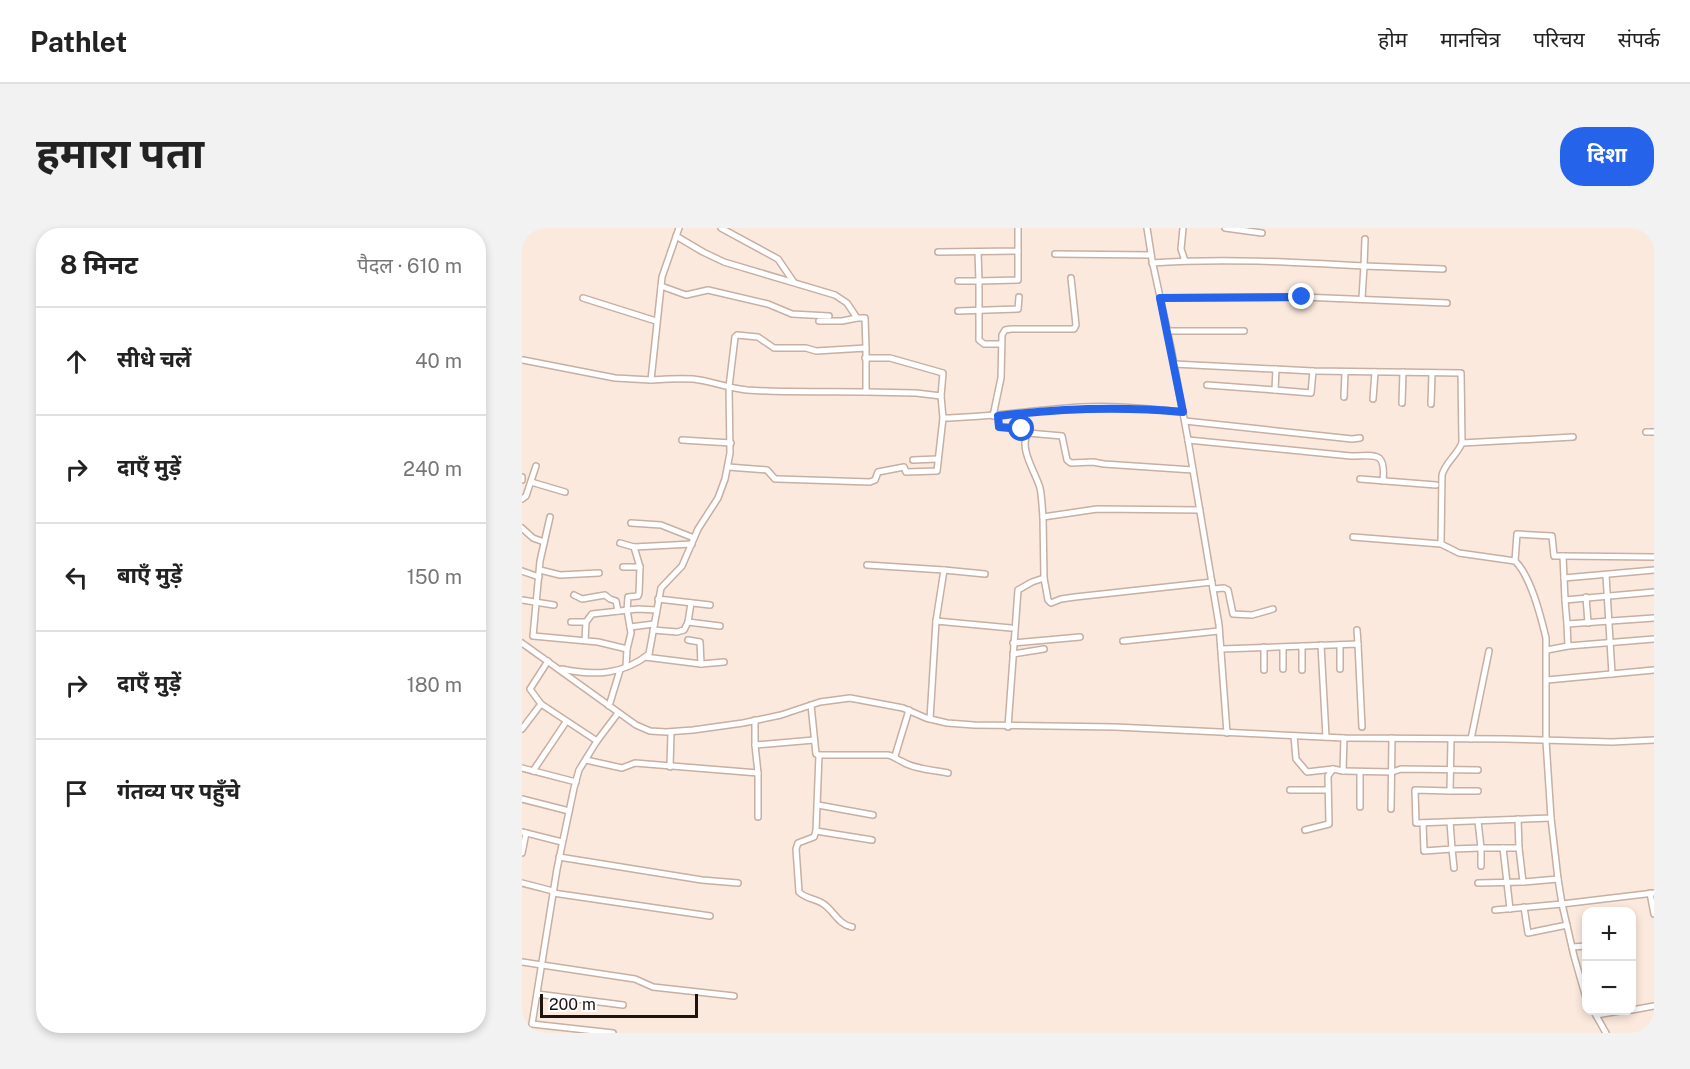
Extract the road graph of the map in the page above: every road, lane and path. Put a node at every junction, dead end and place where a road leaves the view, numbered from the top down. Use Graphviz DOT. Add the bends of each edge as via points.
graph roads {
  1 [pos="679,228"];
  2 [pos="721,228"];
  3 [pos="1018,228"];
  4 [pos="1147,228"];
  5 [pos="1183,228"];
  6 [pos="1225,228"];
  7 [pos="1262,233"];
  8 [pos="676,236"];
  9 [pos="1365,239"];
  10 [pos="1018,251"];
  11 [pos="938,252"];
  12 [pos="978,252"];
  13 [pos="1055,254"];
  14 [pos="1151,255"];
  15 [pos="1185,261"];
  16 [pos="1152,263"];
  17 [pos="1364,266"];
  18 [pos="1443,269"];
  19 [pos="1071,278"];
  20 [pos="793,281"];
  21 [pos="958,281"];
  22 [pos="979,281"];
  23 [pos="661,286"];
  24 [pos="1019,297"];
  25 [pos="583,298"];
  26 [pos="1160,298"];
  27 [pos="1362,298"];
  28 [pos="1447,303"];
  29 [pos="978,310"];
  30 [pos="958,311"];
  31 [pos="830,316"];
  32 [pos="857,318"];
  33 [pos="656,321"];
  34 [pos="819,321"];
  35 [pos="1167,331"];
  36 [pos="1244,331"];
  37 [pos="1001,344"];
  38 [pos="866,348"];
  39 [pos="866,358"];
  40 [pos="524,360"];
  41 [pos="1174,364"];
  42 [pos="1276,369"];
  43 [pos="1313,371"];
  44 [pos="1345,372"];
  45 [pos="1375,372"];
  46 [pos="1403,372"];
  47 [pos="1432,373"];
  48 [pos="651,380"];
  49 [pos="1207,385"];
  50 [pos="729,387"];
  51 [pos="1275,390"];
  52 [pos="866,392"];
  53 [pos="941,396"];
  54 [pos="1344,397"];
  55 [pos="1373,399"];
  56 [pos="1402,403"];
  57 [pos="1431,404"];
  58 [pos="1183,412"];
  59 [pos="995,416"];
  60 [pos="943,418"];
  61 [pos="1185,422"];
  62 [pos="1646,432"];
  63 [pos="1654,432"];
  64 [pos="1028,433"];
  65 [pos="1573,437"];
  66 [pos="1360,438"];
  67 [pos="1188,440"];
  68 [pos="682,441"];
  69 [pos="731,443"];
  70 [pos="1462,443"];
  71 [pos="938,459"];
  72 [pos="913,460"];
  73 [pos="536,466"];
  74 [pos="728,467"];
  75 [pos="1193,470"];
  76 [pos="1360,479"];
  77 [pos="1383,481"];
  78 [pos="531,482"];
  79 [pos="1436,485"];
  80 [pos="565,492"];
  81 [pos="522,499"];
  82 [pos="1200,510"];
  83 [pos="550,517"];
  84 [pos="1043,517"];
  85 [pos="631,523"];
  86 [pos="522,528"];
  87 [pos="1353,537"];
  88 [pos="693,541"];
  89 [pos="544,542"];
  90 [pos="620,543"];
  91 [pos="1442,544"];
  92 [pos="634,547"];
  93 [pos="1563,556"];
  94 [pos="1654,557"];
  95 [pos="1515,561"];
  96 [pos="867,565"];
  97 [pos="623,567"];
  98 [pos="640,567"];
  99 [pos="944,570"];
  100 [pos="1654,570"];
  101 [pos="522,571"];
  102 [pos="539,573"];
  103 [pos="599,573"];
  104 [pos="985,574"];
  105 [pos="1606,574"];
  106 [pos="1044,578"];
  107 [pos="1564,578"];
  108 [pos="1212,585"];
  109 [pos="1654,592"];
  110 [pos="574,595"];
  111 [pos="1607,596"];
  112 [pos="1586,597"];
  113 [pos="658,599"];
  114 [pos="522,600"];
  115 [pos="1565,600"];
  116 [pos="537,603"];
  117 [pos="691,603"];
  118 [pos="554,605"];
  119 [pos="710,605"];
  120 [pos="1273,609"];
  121 [pos="627,610"];
  122 [pos="656,610"];
  123 [pos="618,611"];
  124 [pos="1654,618"];
  125 [pos="936,621"];
  126 [pos="1609,621"];
  127 [pos="571,622"];
  128 [pos="586,622"];
  129 [pos="688,622"];
  130 [pos="1588,623"];
  131 [pos="1567,624"];
  132 [pos="720,626"];
  133 [pos="630,627"];
  134 [pos="654,627"];
  135 [pos="1011,628"];
  136 [pos="1357,630"];
  137 [pos="1219,631"];
  138 [pos="533,636"];
  139 [pos="1080,637"];
  140 [pos="1654,639"];
  141 [pos="585,640"];
  142 [pos="688,640"];
  143 [pos="1124,642"];
  144 [pos="522,643"];
  145 [pos="1013,643"];
  146 [pos="1610,643"];
  147 [pos="1358,644"];
  148 [pos="1321,645"];
  149 [pos="1340,645"];
  150 [pos="1283,646"];
  151 [pos="1302,646"];
  152 [pos="1568,646"];
  153 [pos="1264,647"];
  154 [pos="627,648"];
  155 [pos="531,649"];
  156 [pos="1044,649"];
  157 [pos="1221,649"];
  158 [pos="1547,650"];
  159 [pos="1489,651"];
  160 [pos="1013,654"];
  161 [pos="645,657"];
  162 [pos="548,661"];
  163 [pos="724,662"];
  164 [pos="700,663"];
  165 [pos="626,667"];
  166 [pos="559,669"];
  167 [pos="1283,669"];
  168 [pos="1340,669"];
  169 [pos="620,670"];
  170 [pos="1264,670"];
  171 [pos="1302,670"];
  172 [pos="1654,670"];
  173 [pos="1612,674"];
  174 [pos="1547,680"];
  175 [pos="541,704"];
  176 [pos="609,705"];
  177 [pos="811,705"];
  178 [pos="909,710"];
  179 [pos="618,713"];
  180 [pos="930,719"];
  181 [pos="755,720"];
  182 [pos="566,722"];
  183 [pos="1008,727"];
  184 [pos="1362,727"];
  185 [pos="522,729"];
  186 [pos="671,732"];
  187 [pos="1227,733"];
  188 [pos="1294,736"];
  189 [pos="1326,737"];
  190 [pos="1344,738"];
  191 [pos="1392,738"];
  192 [pos="1451,739"];
  193 [pos="1471,739"];
  194 [pos="814,740"];
  195 [pos="1654,740"];
  196 [pos="597,741"];
  197 [pos="1546,741"];
  198 [pos="755,745"];
  199 [pos="819,755"];
  200 [pos="895,756"];
  201 [pos="586,760"];
  202 [pos="670,767"];
  203 [pos="522,768"];
  204 [pos="1333,769"];
  205 [pos="1450,770"];
  206 [pos="1478,770"];
  207 [pos="533,771"];
  208 [pos="1343,771"];
  209 [pos="1360,772"];
  210 [pos="1392,772"];
  211 [pos="758,773"];
  212 [pos="948,773"];
  213 [pos="576,782"];
  214 [pos="1290,790"];
  215 [pos="1328,790"];
  216 [pos="1450,791"];
  217 [pos="1478,791"];
  218 [pos="522,799"];
  219 [pos="818,806"];
  220 [pos="1360,807"];
  221 [pos="1391,809"];
  222 [pos="568,811"];
  223 [pos="873,815"];
  224 [pos="758,817"];
  225 [pos="1551,818"];
  226 [pos="1518,819"];
  227 [pos="1478,821"];
  228 [pos="1450,822"];
  229 [pos="1423,823"];
  230 [pos="1305,830"];
  231 [pos="816,831"];
  232 [pos="524,832"];
  233 [pos="872,840"];
  234 [pos="562,842"];
  235 [pos="1481,848"];
  236 [pos="1503,848"];
  237 [pos="1519,848"];
  238 [pos="1452,849"];
  239 [pos="522,854"];
  240 [pos="559,857"];
  241 [pos="1481,866"];
  242 [pos="1454,868"];
  243 [pos="1558,879"];
  244 [pos="1507,882"];
  245 [pos="1522,882"];
  246 [pos="522,883"];
  247 [pos="738,883"];
  248 [pos="1478,883"];
  249 [pos="553,892"];
  250 [pos="1652,893"];
  251 [pos="1562,904"];
  252 [pos="1524,907"];
  253 [pos="1510,909"];
  254 [pos="1495,910"];
  255 [pos="1654,914"];
  256 [pos="710,916"];
  257 [pos="1567,925"];
  258 [pos="852,927"];
  259 [pos="1582,946"];
  260 [pos="1572,947"];
  261 [pos="522,962"];
  262 [pos="541,965"];
  263 [pos="1582,981"];
  264 [pos="537,994"];
  265 [pos="734,996"];
  266 [pos="623,1005"];
  267 [pos="1654,1006"];
  268 [pos="1636,1009"];
  269 [pos="1596,1015"];
  270 [pos="613,1033"];
  271 [pos="1606,1033"];
  1 -- 8 [label="street"];
  2 -- 20 [label="street" via="778,260"];
  3 -- 10 [label="street"];
  4 -- 14 [label="street"];
  5 -- 15 [label="street" via="1181,249"];
  6 -- 7 [label="street"];
  8 -- 20 [label="street" via="724,262"];
  8 -- 23 [label="street"];
  9 -- 17 [label="street"];
  10 -- 12 [label="street"];
  10 -- 22 [label="street" via="1018,280"];
  11 -- 12 [label="street"];
  12 -- 22 [label="street"];
  13 -- 14 [label="street"];
  14 -- 16 [label="street"];
  15 -- 16 [label="street"];
  15 -- 17 [label="street"];
  16 -- 26 [label="street"];
  17 -- 18 [label="street"];
  17 -- 27 [label="street"];
  19 -- 37 [label="street" via="1076,328 1008,329"];
  20 -- 32 [label="street" via="842,298"];
  21 -- 22 [label="street"];
  22 -- 29 [label="street"];
  23 -- 31 [label="street" via="686,295 708,290 768,304 787,313"];
  23 -- 33 [label="street"];
  24 -- 29 [label="street" via="1018,309"];
  25 -- 33 [label="street"];
  26 -- 27 [label="street"];
  26 -- 35 [label="street"];
  27 -- 28 [label="street"];
  29 -- 30 [label="street"];
  29 -- 37 [label="street" via="979,340 984,344"];
  32 -- 34 [label="street"];
  32 -- 38 [label="street" via="865,318"];
  33 -- 48 [label="street"];
  35 -- 36 [label="street"];
  35 -- 41 [label="street"];
  37 -- 59 [label="street"];
  38 -- 39 [label="street"];
  38 -- 50 [label="street" via="774,348 758,337 737,335"];
  39 -- 52 [label="street"];
  39 -- 53 [label="street" via="890,358 943,373"];
  40 -- 48 [label="street" via="615,378"];
  41 -- 42 [label="street"];
  41 -- 58 [label="street"];
  42 -- 43 [label="street"];
  42 -- 51 [label="street"];
  43 -- 44 [label="street"];
  43 -- 51 [label="street" via="1311,393"];
  44 -- 45 [label="street"];
  44 -- 54 [label="street"];
  45 -- 46 [label="street"];
  45 -- 55 [label="street"];
  46 -- 47 [label="street"];
  46 -- 56 [label="street"];
  47 -- 57 [label="street"];
  47 -- 70 [label="street" via="1461,373"];
  48 -- 50 [label="street" via="693,379"];
  49 -- 51 [label="street"];
  50 -- 52 [label="street"];
  50 -- 69 [label="street"];
  52 -- 53 [label="street"];
  53 -- 60 [label="street"];
  58 -- 59 [label="street" via="1081,407"];
  58 -- 61 [label="street"];
  59 -- 60 [label="street"];
  59 -- 64 [label="street" via="999,427"];
  60 -- 71 [label="street"];
  61 -- 66 [label="street"];
  61 -- 67 [label="street"];
  62 -- 63 [label="street"];
  64 -- 75 [label="street" via="1062,436 1071,463"];
  64 -- 84 [label="street" via="1025,438 1029,465 1041,489"];
  65 -- 70 [label="street"];
  67 -- 75 [label="street"];
  67 -- 77 [label="street" via="1374,455 1382,459"];
  68 -- 69 [label="street"];
  69 -- 74 [label="street"];
  70 -- 91 [label="street" via="1443,469"];
  71 -- 72 [label="street"];
  71 -- 74 [label="street" via="937,471 884,469 870,482 778,480 767,470"];
  73 -- 78 [label="street"];
  74 -- 88 [label="street" via="718,498"];
  75 -- 82 [label="street"];
  76 -- 77 [label="street"];
  77 -- 79 [label="street"];
  78 -- 80 [label="street"];
  78 -- 81 [label="street"];
  82 -- 84 [label="street" via="1097,510"];
  82 -- 108 [label="street"];
  83 -- 89 [label="street"];
  84 -- 106 [label="street"];
  85 -- 88 [label="street" via="661,525"];
  86 -- 89 [label="street"];
  87 -- 91 [label="street"];
  88 -- 92 [label="street"];
  88 -- 113 [label="street" via="682,566 661,588"];
  89 -- 102 [label="street"];
  90 -- 92 [label="street"];
  91 -- 95 [label="street" via="1459,553"];
  92 -- 98 [label="street"];
  93 -- 94 [label="street"];
  93 -- 95 [label="street" via="1554,556 1552,536 1517,534"];
  93 -- 107 [label="street"];
  95 -- 158 [label="street" via="1526,576"];
  96 -- 99 [label="street"];
  97 -- 98 [label="street"];
  98 -- 121 [label="street" via="639,595 628,597"];
  99 -- 104 [label="street"];
  99 -- 125 [label="street"];
  100 -- 105 [label="street"];
  101 -- 102 [label="street"];
  102 -- 103 [label="street"];
  102 -- 116 [label="street"];
  105 -- 107 [label="street"];
  105 -- 111 [label="street"];
  106 -- 108 [label="street" via="1051,603 1075,597"];
  106 -- 145 [label="street" via="1018,590"];
  107 -- 115 [label="street"];
  108 -- 120 [label="street" via="1228,590 1231,612 1235,615"];
  108 -- 137 [label="street"];
  109 -- 111 [label="street"];
  110 -- 123 [label="street" via="582,599 605,595 616,601"];
  111 -- 112 [label="street"];
  111 -- 126 [label="street"];
  112 -- 115 [label="street"];
  112 -- 130 [label="street"];
  113 -- 117 [label="street"];
  113 -- 122 [label="street"];
  114 -- 116 [label="street"];
  115 -- 131 [label="street"];
  116 -- 118 [label="street"];
  116 -- 138 [label="street"];
  117 -- 119 [label="street"];
  117 -- 129 [label="street"];
  121 -- 122 [label="street"];
  121 -- 123 [label="street"];
  121 -- 133 [label="street"];
  122 -- 134 [label="street"];
  123 -- 128 [label="street" via="592,614"];
  124 -- 126 [label="street"];
  125 -- 135 [label="street"];
  125 -- 180 [label="street"];
  126 -- 130 [label="street"];
  126 -- 146 [label="street"];
  127 -- 128 [label="street"];
  128 -- 141 [label="street"];
  129 -- 132 [label="street"];
  129 -- 134 [label="street" via="681,631"];
  130 -- 131 [label="street"];
  131 -- 152 [label="street"];
  133 -- 134 [label="street"];
  133 -- 154 [label="street"];
  134 -- 161 [label="street" via="651,649"];
  136 -- 147 [label="street"];
  137 -- 143 [label="street"];
  137 -- 157 [label="street"];
  138 -- 141 [label="street"];
  138 -- 155 [label="street"];
  139 -- 145 [label="street"];
  140 -- 146 [label="street"];
  141 -- 154 [label="street"];
  142 -- 164 [label="street" via="699,642"];
  144 -- 155 [label="street"];
  145 -- 160 [label="street"];
  146 -- 152 [label="street"];
  146 -- 173 [label="street"];
  147 -- 149 [label="street"];
  147 -- 184 [label="street"];
  148 -- 149 [label="street"];
  148 -- 151 [label="street"];
  148 -- 189 [label="street"];
  149 -- 168 [label="street"];
  150 -- 151 [label="street"];
  150 -- 153 [label="street"];
  150 -- 167 [label="street"];
  151 -- 171 [label="street"];
  152 -- 158 [label="street"];
  153 -- 157 [label="street"];
  153 -- 170 [label="street"];
  154 -- 165 [label="street"];
  155 -- 162 [label="street"];
  156 -- 160 [label="street"];
  157 -- 187 [label="street"];
  158 -- 174 [label="street"];
  159 -- 193 [label="street"];
  160 -- 183 [label="street"];
  161 -- 164 [label="street"];
  161 -- 165 [label="street"];
  162 -- 166 [label="street"];
  162 -- 175 [label="street" via="530,689"];
  163 -- 164 [label="street"];
  165 -- 169 [label="street"];
  166 -- 169 [label="street" via="599,673"];
  166 -- 176 [label="street"];
  169 -- 176 [label="street"];
  172 -- 173 [label="street"];
  173 -- 174 [label="street"];
  174 -- 197 [label="street"];
  175 -- 182 [label="street"];
  175 -- 185 [label="street"];
  176 -- 179 [label="street"];
  177 -- 178 [label="street" via="850,699"];
  177 -- 181 [label="street"];
  177 -- 194 [label="street"];
  178 -- 180 [label="street"];
  178 -- 200 [label="street"];
  179 -- 186 [label="street" via="636,725"];
  179 -- 196 [label="street"];
  180 -- 183 [label="street"];
  181 -- 186 [label="street"];
  181 -- 198 [label="street"];
  182 -- 196 [label="street"];
  182 -- 207 [label="street"];
  183 -- 187 [label="street" via="1086,726"];
  186 -- 202 [label="street"];
  187 -- 188 [label="street"];
  188 -- 189 [label="street"];
  188 -- 204 [label="street" via="1296,759 1302,769"];
  189 -- 190 [label="street"];
  190 -- 191 [label="street"];
  190 -- 208 [label="street"];
  191 -- 192 [label="street"];
  191 -- 210 [label="street"];
  192 -- 193 [label="street"];
  192 -- 205 [label="street"];
  193 -- 197 [label="street"];
  194 -- 198 [label="street"];
  194 -- 199 [label="street"];
  195 -- 197 [label="street"];
  196 -- 201 [label="street"];
  197 -- 225 [label="street"];
  198 -- 211 [label="street"];
  199 -- 200 [label="street"];
  199 -- 219 [label="street"];
  200 -- 212 [label="street"];
  201 -- 202 [label="street" via="622,768 635,763"];
  201 -- 213 [label="street"];
  202 -- 211 [label="street"];
  203 -- 207 [label="street"];
  204 -- 208 [label="street"];
  204 -- 215 [label="street" via="1328,776"];
  205 -- 206 [label="street"];
  205 -- 210 [label="street"];
  205 -- 216 [label="street"];
  207 -- 213 [label="street"];
  208 -- 209 [label="street"];
  209 -- 210 [label="street"];
  209 -- 220 [label="street"];
  210 -- 221 [label="street"];
  211 -- 224 [label="street"];
  213 -- 222 [label="street"];
  214 -- 215 [label="street"];
  215 -- 230 [label="street" via="1329,824"];
  216 -- 217 [label="street"];
  216 -- 229 [label="street" via="1415,790 1416,823"];
  218 -- 222 [label="street"];
  219 -- 223 [label="street"];
  219 -- 231 [label="street"];
  222 -- 234 [label="street"];
  225 -- 226 [label="street"];
  225 -- 243 [label="street"];
  226 -- 227 [label="street"];
  226 -- 237 [label="street"];
  227 -- 228 [label="street"];
  227 -- 235 [label="street"];
  228 -- 229 [label="street"];
  228 -- 238 [label="street"];
  229 -- 238 [label="street" via="1424,851"];
  231 -- 233 [label="street"];
  231 -- 258 [label="street" via="814,837 798,843 796,849 799,892 825,904 840,921"];
  232 -- 234 [label="street"];
  232 -- 239 [label="street"];
  234 -- 240 [label="street"];
  235 -- 236 [label="street"];
  235 -- 238 [label="street"];
  235 -- 241 [label="street"];
  236 -- 237 [label="street"];
  236 -- 244 [label="street"];
  237 -- 245 [label="street"];
  238 -- 242 [label="street"];
  240 -- 247 [label="street"];
  240 -- 249 [label="street"];
  243 -- 245 [label="street"];
  243 -- 251 [label="street"];
  244 -- 245 [label="street"];
  244 -- 248 [label="street"];
  244 -- 253 [label="street"];
  246 -- 249 [label="street"];
  249 -- 256 [label="street"];
  249 -- 262 [label="street"];
  250 -- 251 [label="street"];
  250 -- 255 [label="street"];
  251 -- 252 [label="street"];
  251 -- 257 [label="street"];
  252 -- 253 [label="street"];
  252 -- 257 [label="street" via="1528,933"];
  253 -- 254 [label="street"];
  257 -- 260 [label="street"];
  259 -- 260 [label="street"];
  260 -- 263 [label="street"];
  261 -- 262 [label="street"];
  262 -- 264 [label="street"];
  262 -- 265 [label="street" via="635,979 653,987"];
  264 -- 266 [label="street"];
  264 -- 270 [label="street" via="532,1024"];
  267 -- 268 [label="street"];
  269 -- 271 [label="street"];
}
